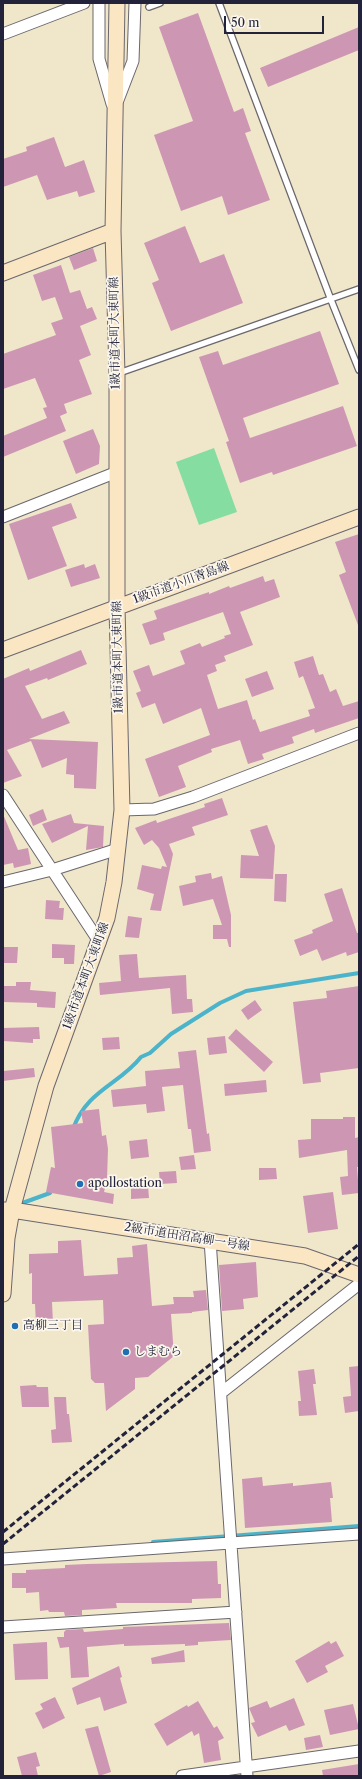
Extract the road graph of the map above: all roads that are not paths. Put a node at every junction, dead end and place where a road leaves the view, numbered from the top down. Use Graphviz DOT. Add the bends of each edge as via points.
graph roads {
  1 [pos="84,3"];
  2 [pos="99,3"];
  3 [pos="117,3"];
  4 [pos="135,3"];
  5 [pos="160,3"];
  6 [pos="219,3"];
  7 [pos="149,7"];
  8 [pos="3,34"];
  9 [pos="114,110"];
  10 [pos="113,230"];
  11 [pos="3,273"];
  12 [pos="359,289"];
  13 [pos="331,300"];
  14 [pos="359,370"];
  15 [pos="117,374"];
  16 [pos="117,472"];
  17 [pos="3,517"];
  18 [pos="359,517"];
  19 [pos="117,607"];
  20 [pos="3,650"];
  21 [pos="359,733"];
  22 [pos="3,795"];
  23 [pos="122,810"];
  24 [pos="118,850"];
  25 [pos="52,870"];
  26 [pos="3,882"];
  27 [pos="100,943"];
  28 [pos="7,1210"];
  29 [pos="210,1240"];
  30 [pos="359,1275"];
  31 [pos="359,1284"];
  32 [pos="3,1294"];
  33 [pos="221,1393"];
  34 [pos="359,1534"];
  35 [pos="231,1543"];
  36 [pos="3,1559"];
  37 [pos="236,1612"];
  38 [pos="3,1627"];
  39 [pos="359,1751"];
  40 [pos="246,1771"];
  41 [pos="182,1776"];
  1 -- 8 [label="street"];
  2 -- 9 [label="street" via="98,59"];
  3 -- 9 [label="street, 1級市道本町大東町線"];
  4 -- 9 [label="street" via="133,61"];
  5 -- 7 [label="lane"];
  6 -- 13 [label="lane"];
  9 -- 10 [label="street, 1級市道本町大東町線"];
  10 -- 11 [label="street"];
  10 -- 15 [label="street, 1級市道本町大東町線"];
  12 -- 13 [label="lane"];
  13 -- 14 [label="lane"];
  13 -- 15 [label="lane"];
  15 -- 16 [label="street, 1級市道本町大東町線"];
  16 -- 17 [label="street"];
  16 -- 19 [label="street, 1級市道本町大東町線"];
  18 -- 19 [label="street, 1級市道小川青島線"];
  19 -- 20 [label="street, 1級市道小川青島線"];
  19 -- 23 [label="street, 1級市道本町大東町線"];
  21 -- 23 [label="street" via="193,797 154,809"];
  22 -- 25 [label="street"];
  23 -- 24 [label="street, 1級市道本町大東町線"];
  24 -- 25 [label="street"];
  24 -- 27 [label="street, 1級市道本町大東町線" via="114,882"];
  25 -- 26 [label="street"];
  25 -- 27 [label="street"];
  27 -- 28 [label="street, 1級市道本町大東町線" via="46,1086"];
  28 -- 29 [label="street, 2級市道田沼高柳一号線"];
  28 -- 32 [label="street, 1級市道本町大東町線"];
  29 -- 30 [label="street, 2級市道田沼高柳一号線" via="305,1256"];
  29 -- 33 [label="street"];
  31 -- 33 [label="street"];
  33 -- 35 [label="street"];
  34 -- 35 [label="street"];
  35 -- 36 [label="street"];
  35 -- 37 [label="street"];
  37 -- 38 [label="street"];
  37 -- 40 [label="street"];
  39 -- 40 [label="street"];
  40 -- 41 [label="street"];
}
